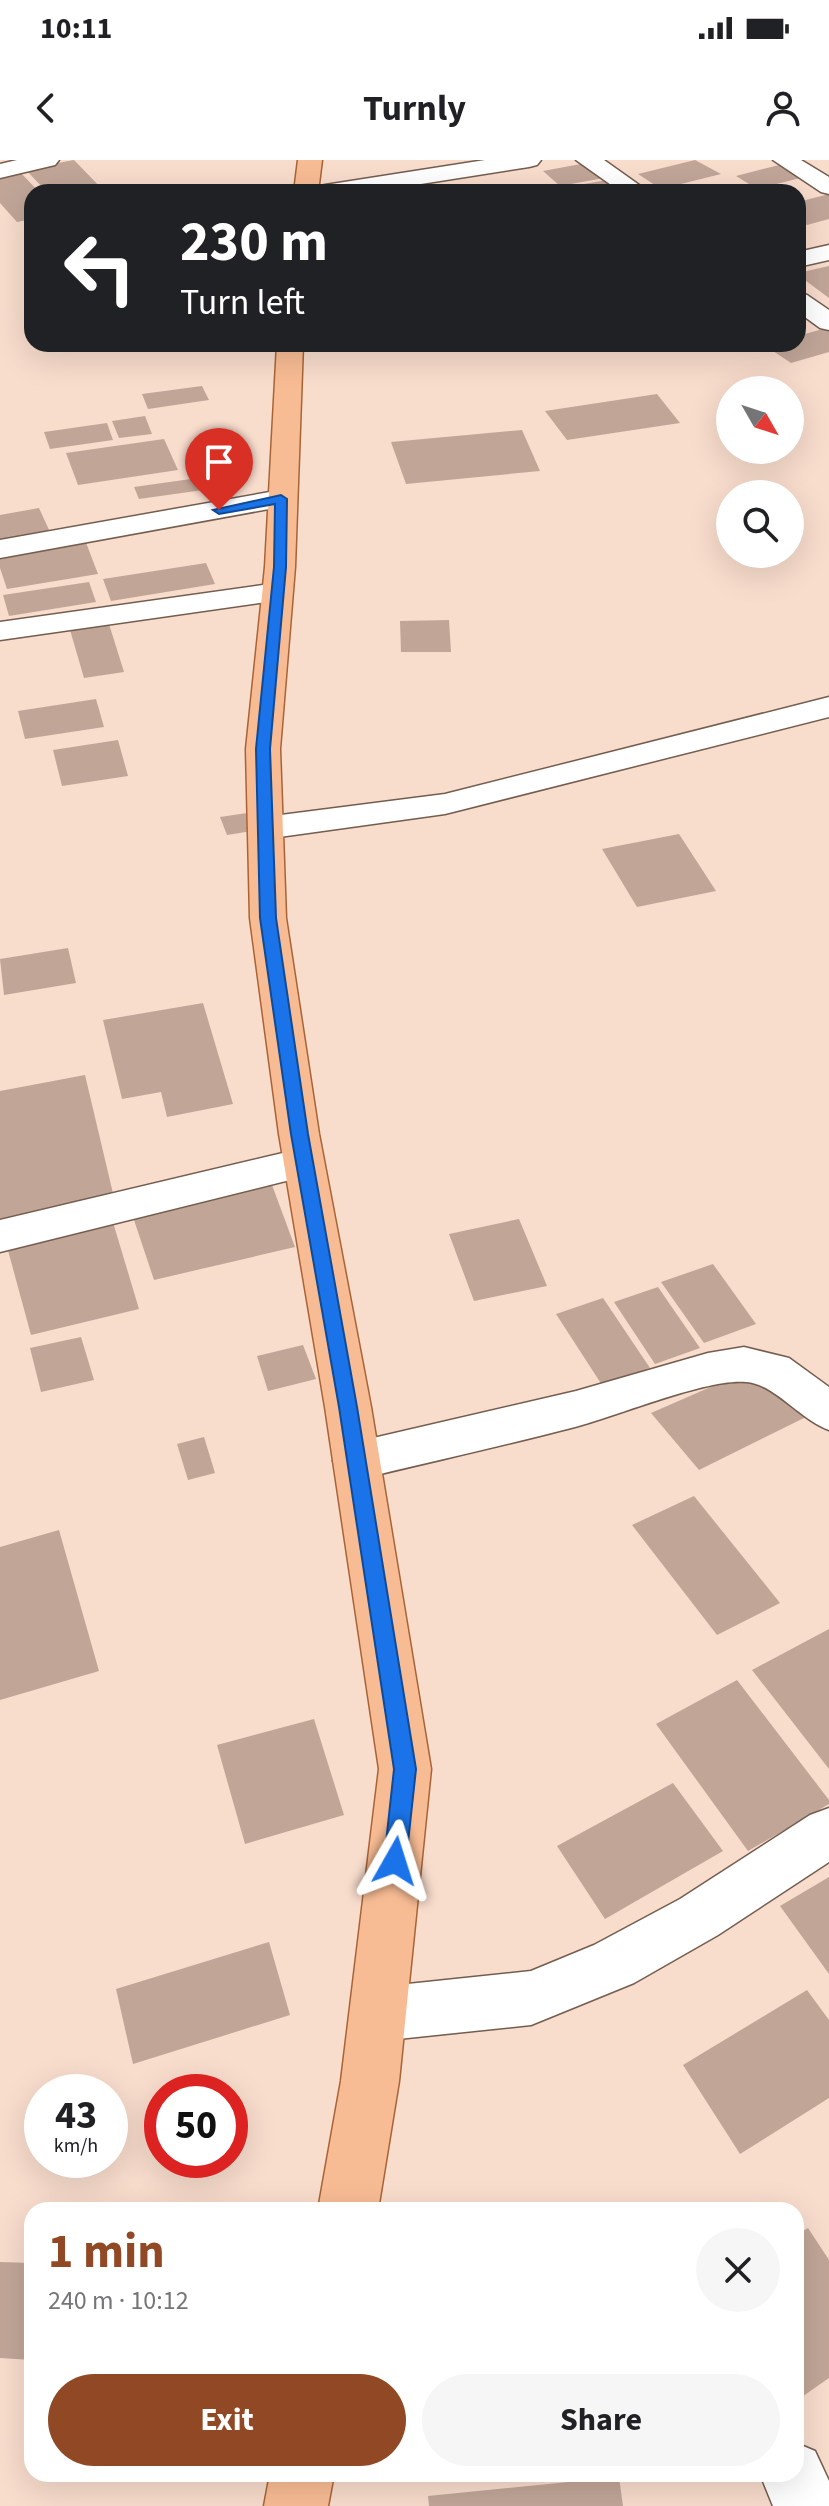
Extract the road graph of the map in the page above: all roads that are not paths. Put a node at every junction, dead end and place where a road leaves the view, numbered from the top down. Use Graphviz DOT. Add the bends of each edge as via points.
graph roads {
  1 [pos="47,160"];
  2 [pos="310,160"];
  3 [pos="529,160"];
  4 [pos="588,160"];
  5 [pos="785,160"];
  6 [pos="0,171"];
  7 [pos="307,184"];
  8 [pos="376,184"];
  9 [pos="625,184"];
  10 [pos="829,187"];
  11 [pos="829,252"];
  12 [pos="806,258"];
  13 [pos="806,306"];
  14 [pos="829,322"];
  15 [pos="290,352"];
  16 [pos="281,499"];
  17 [pos="0,549"];
  18 [pos="277,592"];
  19 [pos="0,631"];
  20 [pos="829,707"];
  21 [pos="265,828"];
  22 [pos="304,1163"];
  23 [pos="0,1236"];
  24 [pos="829,1412"];
  25 [pos="356,1461"];
  26 [pos="829,1832"];
  27 [pos="379,2014"];
  28 [pos="349,2202"];
  29 [pos="300,2482"];
  30 [pos="796,2482"];
  31 [pos="296,2506"];
  32 [pos="807,2506"];
  1 -- 6 [label="street"];
  2 -- 7 [label="main road"];
  3 -- 8 [label="street"];
  4 -- 9 [label="street"];
  5 -- 10 [label="street"];
  11 -- 12 [label="street"];
  13 -- 14 [label="street"];
  15 -- 16 [label="main road"];
  16 -- 17 [label="street"];
  16 -- 18 [label="main road"];
  18 -- 19 [label="street"];
  18 -- 21 [label="main road" via="263,749"];
  20 -- 21 [label="street" via="445,804"];
  21 -- 22 [label="main road" via="268,918"];
  22 -- 23 [label="street"];
  22 -- 25 [label="main road"];
  24 -- 25 [label="street" via="773,1370 744,1364"];
  25 -- 27 [label="main road" via="405,1769"];
  26 -- 27 [label="street" via="699,1917 614,1964 531,1998"];
  27 -- 28 [label="main road"];
  29 -- 31 [label="main road"];
  30 -- 32 [label="street"];
}
